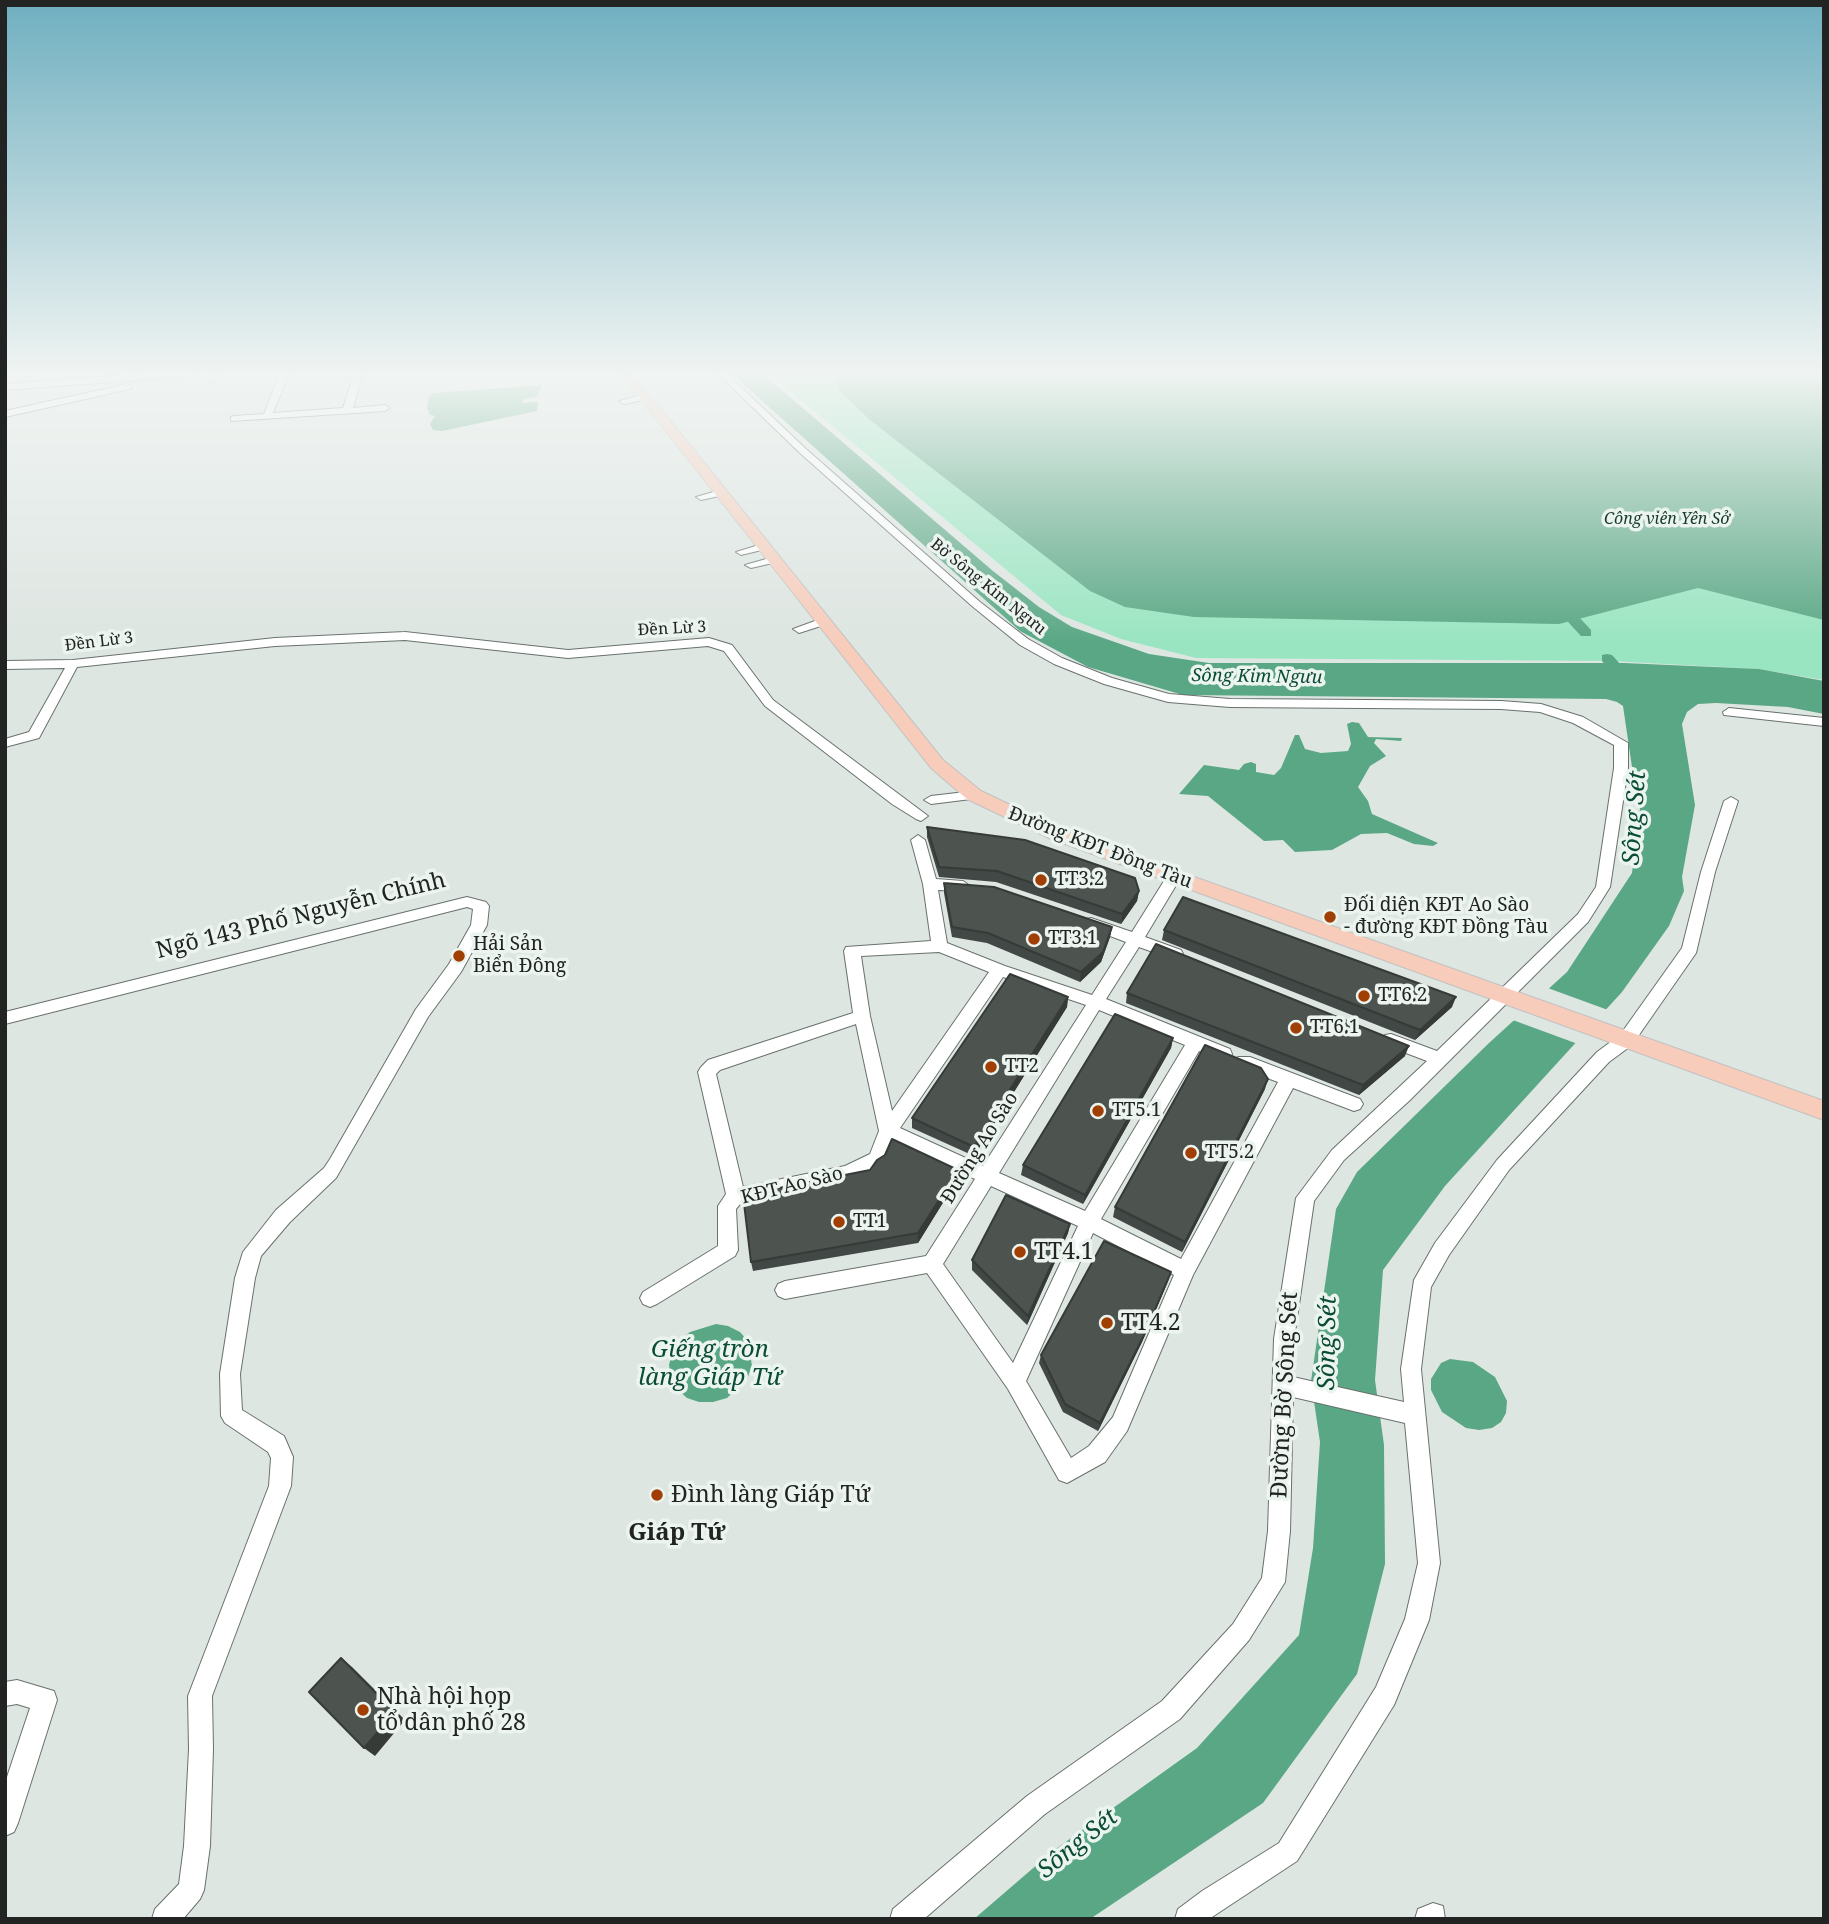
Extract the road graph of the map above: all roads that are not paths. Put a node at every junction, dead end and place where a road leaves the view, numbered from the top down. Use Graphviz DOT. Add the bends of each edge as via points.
graph roads {
  1 [pos="696,463"];
  2 [pos="817,463"];
  3 [pos="720,493"];
  4 [pos="701,497"];
  5 [pos="741,552"];
  6 [pos="768,553"];
  7 [pos="751,565"];
  8 [pos="823,622"];
  9 [pos="799,629"];
  10 [pos="72,664"];
  11 [pos="5,665"];
  12 [pos="1729,712"];
  13 [pos="1824,722"];
  14 [pos="5,743"];
  15 [pos="1620,743"];
  16 [pos="974,795"];
  17 [pos="931,800"];
  18 [pos="1731,801"];
  19 [pos="921,816"];
  20 [pos="918,840"];
  21 [pos="1174,877"];
  22 [pos="930,884"];
  23 [pos="982,888"];
  24 [pos="1072,916"];
  25 [pos="1136,939"];
  26 [pos="940,946"];
  27 [pos="1196,963"];
  28 [pos="999,970"];
  29 [pos="1512,997"];
  30 [pos="1096,1002"];
  31 [pos="862,1017"];
  32 [pos="5,1018"];
  33 [pos="1378,1034"];
  34 [pos="1626,1040"];
  35 [pos="1195,1042"];
  36 [pos="1439,1059"];
  37 [pos="1288,1080"];
  38 [pos="1354,1104"];
  39 [pos="1824,1111"];
  40 [pos="888,1130"];
  41 [pos="988,1175"];
  42 [pos="736,1196"];
  43 [pos="1089,1222"];
  44 [pos="932,1264"];
  45 [pos="1185,1271"];
  46 [pos="785,1290"];
  47 [pos="650,1297"];
  48 [pos="1015,1382"];
  49 [pos="1283,1385"];
  50 [pos="1416,1415"];
  51 [pos="5,1694"];
  52 [pos="5,1823"];
  53 [pos="164,1919"];
  54 [pos="903,1919"];
  55 [pos="1188,1919"];
  1 -- 3 [label="main road, Đường KĐT Đồng Tàu"];
  2 -- 15 [label="street, Bờ Sông Kim Ngưu" via="1024,642 1058,661 1140,691 1200,701 1541,708 1578,720"];
  3 -- 4 [label="street"];
  3 -- 6 [label="main road, Đường KĐT Đồng Tàu"];
  5 -- 6 [label="street"];
  6 -- 7 [label="street"];
  6 -- 8 [label="main road, Đường KĐT Đồng Tàu"];
  8 -- 9 [label="street"];
  8 -- 16 [label="main road, Đường KĐT Đồng Tàu" via="937,764"];
  10 -- 11 [label="street, Đền Lừ 3"];
  10 -- 14 [label="street" via="34,735"];
  10 -- 19 [label="street, Đền Lừ 3" via="198,649 405,636 568,654 709,642 728,648 769,703"];
  12 -- 13 [label="street"];
  15 -- 29 [label="street, Đường Bờ Sông Sét" via="1621,768 1603,887 1583,918"];
  16 -- 17 [label="street"];
  16 -- 21 [label="main road, Đường KĐT Đồng Tàu" via="1058,835"];
  18 -- 34 [label="street" via="1690,949"];
  20 -- 22 [label="street"];
  21 -- 25 [label="street, Đường Ao Sào"];
  21 -- 29 [label="main road, Đường KĐT Đồng Tàu"];
  22 -- 23 [label="street"];
  22 -- 26 [label="street"];
  24 -- 25 [label="street"];
  25 -- 27 [label="street"];
  25 -- 30 [label="street, Đường Ao Sào"];
  26 -- 28 [label="street"];
  26 -- 31 [label="street" via="852,951"];
  28 -- 30 [label="street"];
  28 -- 40 [label="street, KĐT Ao Sào"];
  29 -- 34 [label="main road, Đường KĐT Đồng Tàu"];
  29 -- 36 [label="street, Đường Bờ Sông Sét"];
  30 -- 35 [label="street"];
  30 -- 41 [label="street, Đường Ao Sào"];
  31 -- 40 [label="street"];
  31 -- 42 [label="street" via="714,1065 707,1072"];
  32 -- 53 [label="street, Ngõ 143 Phố Nguyễn Chính" via="467,902 481,906 479,925 461,957 422,1013 330,1174 283,1216 254,1252 248,1269 230,1374 232,1416 276,1444 282,1457 280,1486 200,1696 198,1818 191,1890"];
  33 -- 36 [label="street"];
  34 -- 39 [label="main road"];
  34 -- 50 [label="street" via="1603,1057 1503,1165 1421,1286 1411,1369"];
  35 -- 37 [label="street"];
  35 -- 43 [label="street"];
  36 -- 49 [label="street, Đường Bờ Sông Sét" via="1338,1155 1305,1198 1290,1287"];
  37 -- 38 [label="street"];
  37 -- 45 [label="street"];
  40 -- 41 [label="street"];
  40 -- 42 [label="street, KĐT Ao Sào" via="877,1159 848,1173"];
  41 -- 43 [label="street"];
  41 -- 44 [label="street, Đường Ao Sào"];
  42 -- 47 [label="street, KĐT Ao Sào" via="727,1206 728,1250"];
  43 -- 45 [label="street"];
  43 -- 48 [label="street"];
  44 -- 46 [label="street"];
  44 -- 48 [label="street"];
  45 -- 48 [label="street" via="1120,1424 1097,1454 1067,1472"];
  49 -- 50 [label="street"];
  49 -- 54 [label="street, Đường Bờ Sông Sét" via="1273,1582 1241,1632 1171,1710 1036,1805"];
  50 -- 55 [label="street" via="1429,1563 1417,1620 1385,1696 1288,1852"];
  51 -- 52 [label="street" via="17,1692 45,1700"];
}
